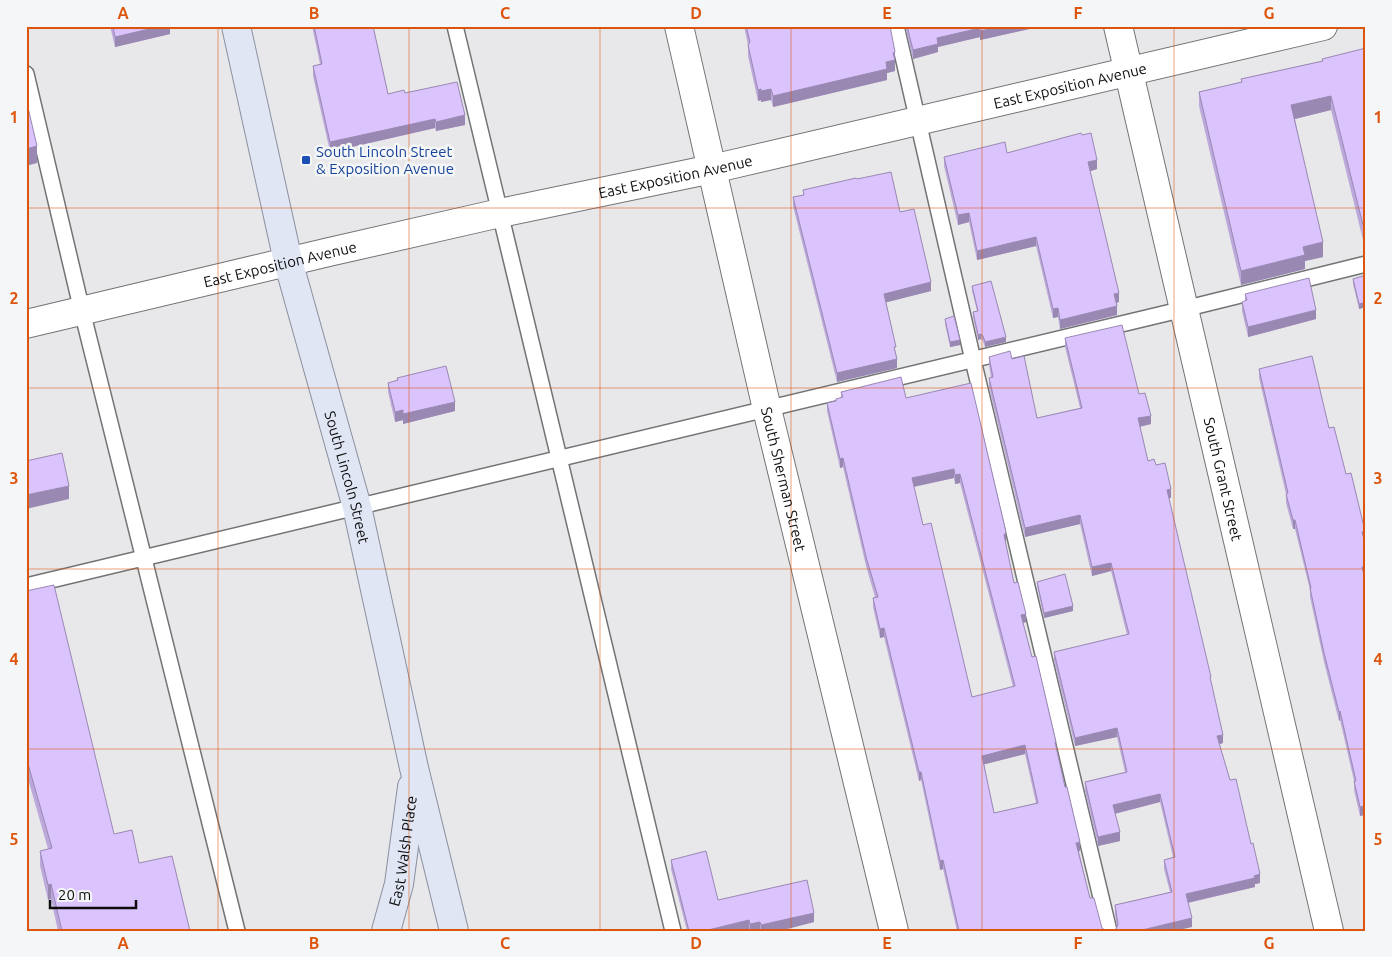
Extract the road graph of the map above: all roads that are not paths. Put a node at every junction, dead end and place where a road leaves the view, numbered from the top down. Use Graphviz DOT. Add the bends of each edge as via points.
graph roads {
  1 [pos="236,26"];
  2 [pos="455,26"];
  3 [pos="679,26"];
  4 [pos="896,26"];
  5 [pos="1118,26"];
  6 [pos="1323,26"];
  7 [pos="1128,72"];
  8 [pos="26,74"];
  9 [pos="919,121"];
  10 [pos="712,169"];
  11 [pos="500,213"];
  12 [pos="288,261"];
  13 [pos="1366,264"];
  14 [pos="1184,309"];
  15 [pos="82,311"];
  16 [pos="26,324"];
  17 [pos="973,360"];
  18 [pos="767,409"];
  19 [pos="559,459"];
  20 [pos="356,507"];
  21 [pos="143,558"];
  22 [pos="26,586"];
  23 [pos="414,768"];
  24 [pos="237,931"];
  25 [pos="386,931"];
  26 [pos="454,931"];
  27 [pos="673,931"];
  28 [pos="894,931"];
  29 [pos="1110,931"];
  30 [pos="1329,931"];
  1 -- 12 [label="main road, South Lincoln Street"];
  2 -- 11 [label="lane"];
  3 -- 10 [label="street, South Sherman Street"];
  4 -- 9 [label="lane"];
  5 -- 7 [label="street, South Grant Street"];
  6 -- 7 [label="street, East Exposition Avenue"];
  7 -- 9 [label="street, East Exposition Avenue"];
  7 -- 14 [label="street, South Grant Street"];
  8 -- 15 [label="lane"];
  9 -- 10 [label="street, East Exposition Avenue"];
  9 -- 17 [label="lane"];
  10 -- 11 [label="street, East Exposition Avenue"];
  10 -- 18 [label="street, South Sherman Street"];
  11 -- 12 [label="street, East Exposition Avenue"];
  11 -- 19 [label="lane"];
  12 -- 15 [label="street, East Exposition Avenue"];
  12 -- 20 [label="main road, South Lincoln Street"];
  13 -- 14 [label="lane"];
  14 -- 17 [label="lane"];
  14 -- 30 [label="street, South Grant Street"];
  15 -- 16 [label="street, East Exposition Avenue"];
  15 -- 21 [label="lane"];
  17 -- 18 [label="lane"];
  17 -- 29 [label="lane"];
  18 -- 19 [label="lane"];
  18 -- 28 [label="street, South Sherman Street"];
  19 -- 20 [label="lane"];
  19 -- 27 [label="lane"];
  20 -- 21 [label="lane"];
  20 -- 23 [label="main road, South Lincoln Street"];
  21 -- 22 [label="lane"];
  21 -- 24 [label="lane"];
  23 -- 25 [label="main road, East Walsh Place" via="399,884"];
  23 -- 26 [label="main road, South Lincoln Street"];
}
